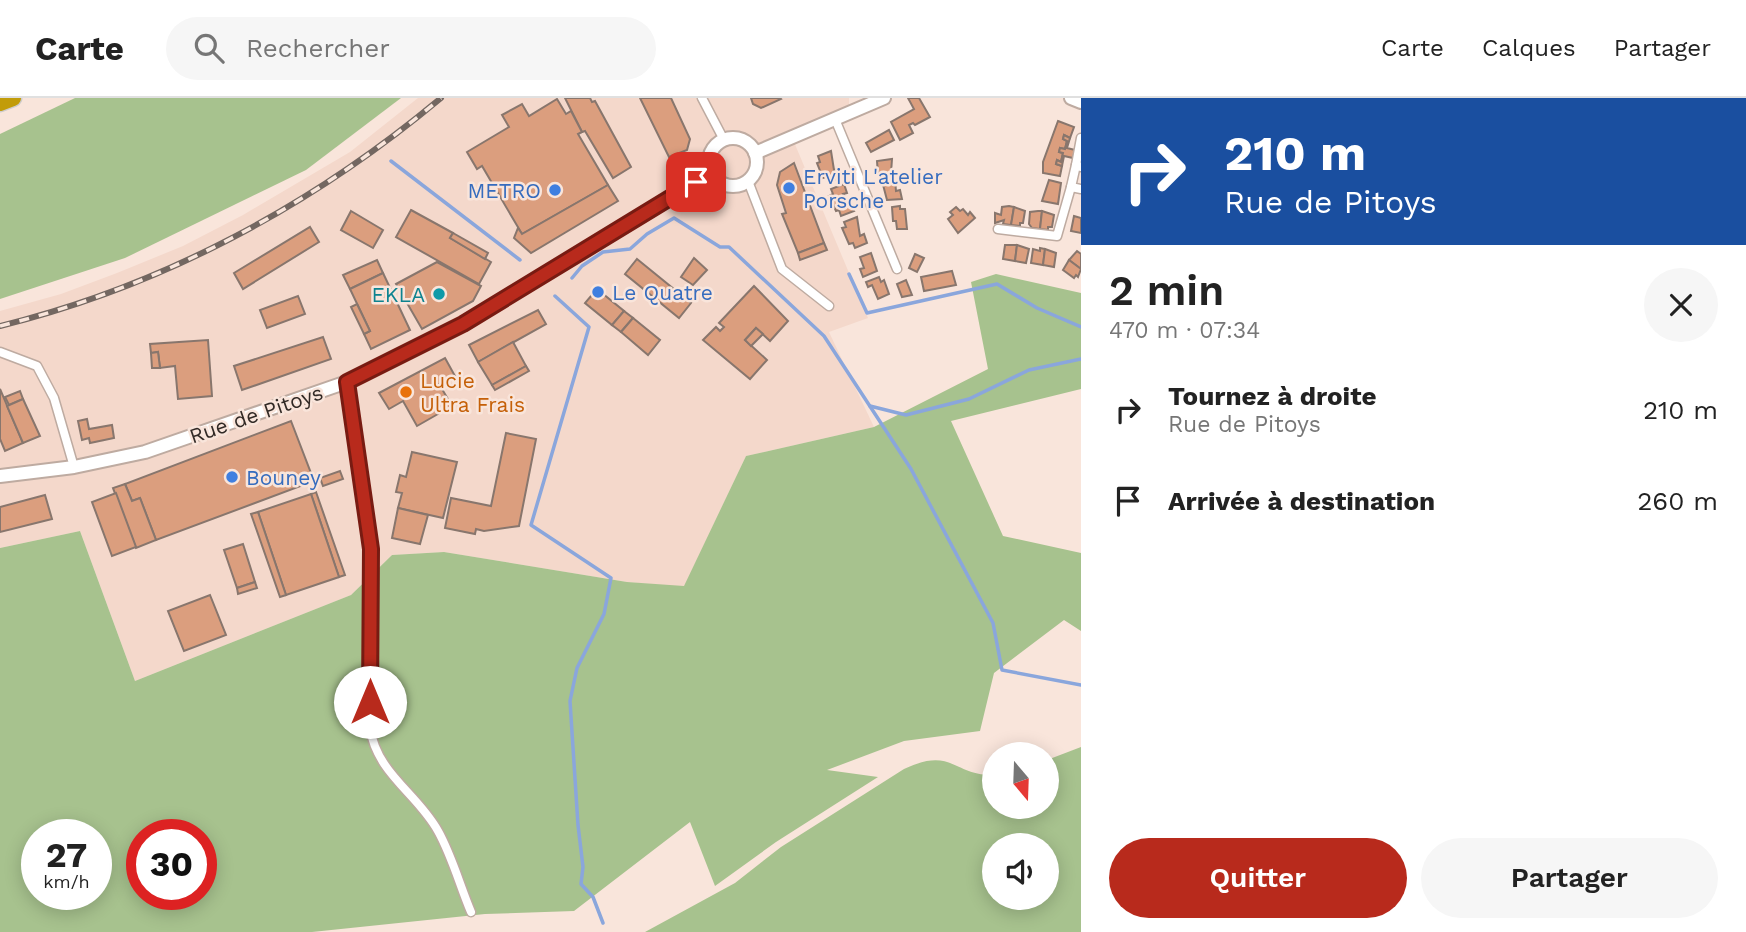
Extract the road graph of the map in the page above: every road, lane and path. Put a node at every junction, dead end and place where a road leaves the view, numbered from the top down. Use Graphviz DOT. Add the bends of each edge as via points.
graph roads {
  1 [pos="13,98"];
  2 [pos="702,98"];
  3 [pos="884,98"];
  4 [pos="1071,98"];
  5 [pos="1081,102"];
  6 [pos="0,103"];
  7 [pos="835,118"];
  8 [pos="1081,138"];
  9 [pos="724,140"];
  10 [pos="755,153"];
  11 [pos="1079,166"];
  12 [pos="712,173"];
  13 [pos="748,181"];
  14 [pos="1071,187"];
  15 [pos="1081,189"];
  16 [pos="998,229"];
  17 [pos="897,270"];
  18 [pos="829,306"];
  19 [pos="0,352"];
  20 [pos="347,382"];
  21 [pos="74,467"];
  22 [pos="0,475"];
  23 [pos="471,912"];
  1 -- 6 [label="highway"];
  2 -- 9 [label="street"];
  3 -- 7 [label="street"];
  4 -- 5 [label="street"];
  7 -- 10 [label="street"];
  7 -- 17 [label="street"];
  8 -- 11 [label="street"];
  9 -- 10 [label="street" via="746,141"];
  9 -- 12 [label="street" via="712,150"];
  10 -- 13 [label="street" via="757,168"];
  11 -- 14 [label="street"];
  12 -- 13 [label="street" via="728,186"];
  12 -- 20 [label="street, Rue de Pitoys" via="463,324"];
  13 -- 18 [label="street" via="782,269"];
  14 -- 15 [label="street"];
  14 -- 16 [label="street" via="1057,236"];
  19 -- 21 [label="street" via="37,366 54,398"];
  20 -- 21 [label="street, Rue de Pitoys" via="145,452"];
  20 -- 23 [label="street" via="371,549 373,747 438,830"];
  21 -- 22 [label="street, Rue de Pitoys"];
}
